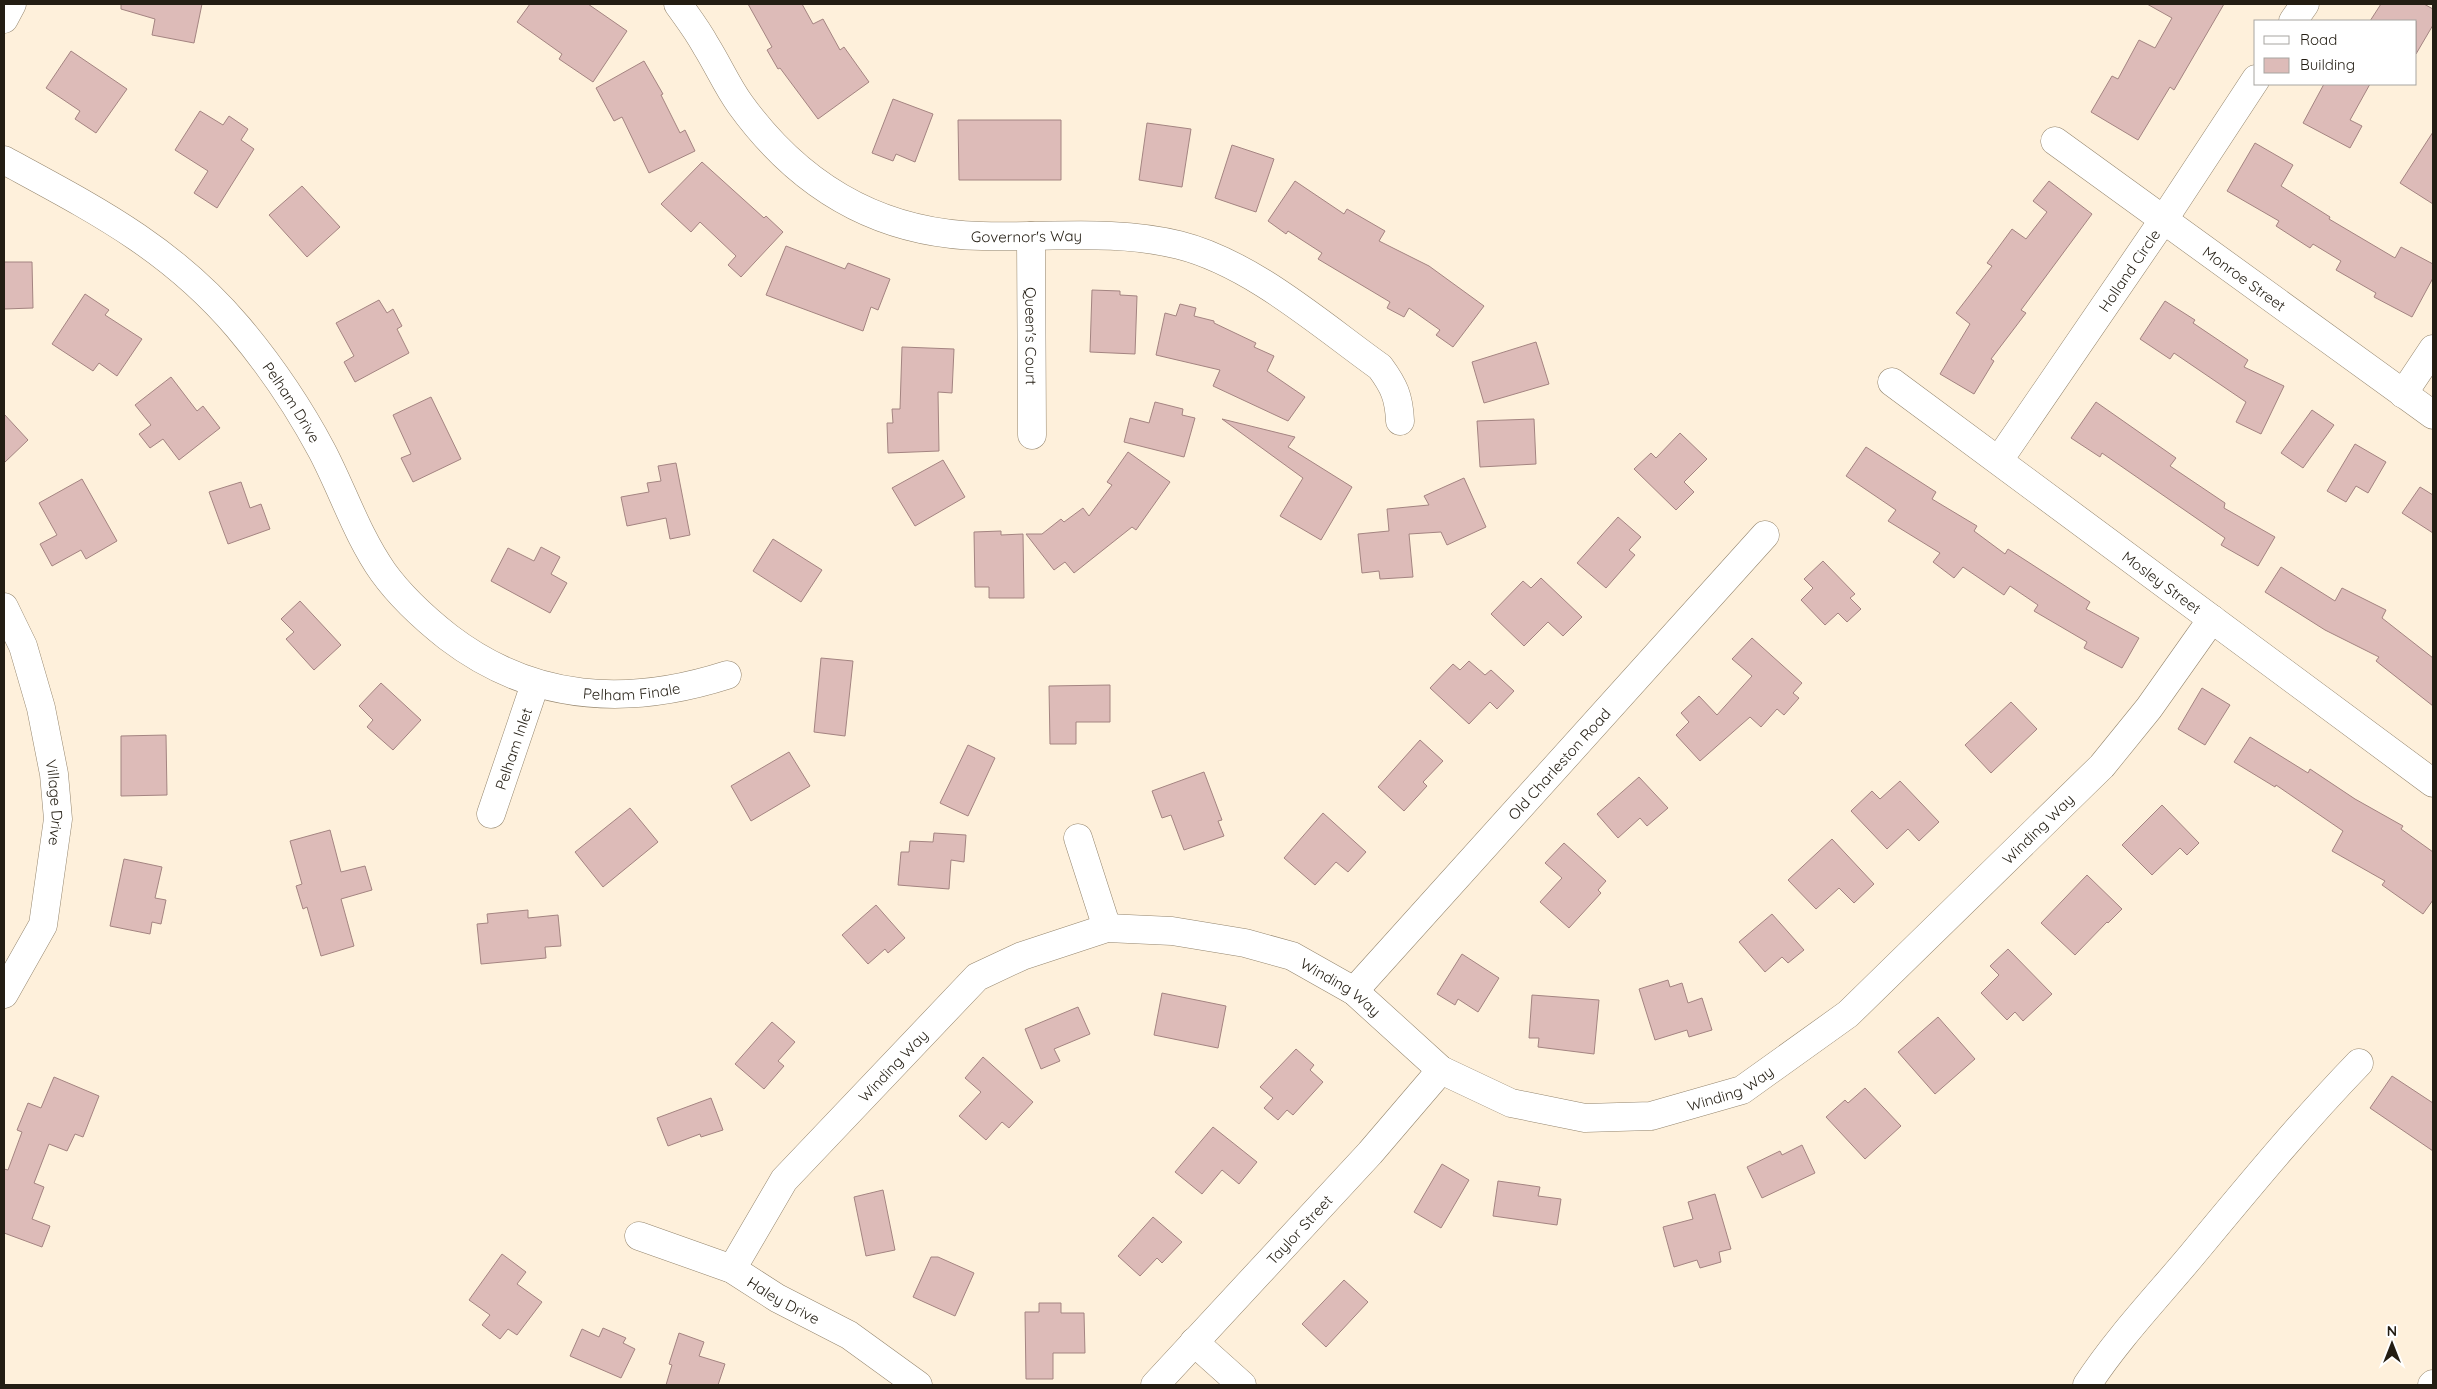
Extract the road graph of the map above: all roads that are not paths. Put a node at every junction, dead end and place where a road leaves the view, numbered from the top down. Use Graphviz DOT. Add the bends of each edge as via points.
graph roads {
  1 [pos="12,4"];
  2 [pos="678,4"];
  3 [pos="2305,4"];
  4 [pos="4,19"];
  5 [pos="2295,20"];
  6 [pos="2254,82"];
  7 [pos="2055,141"];
  8 [pos="4,160"];
  9 [pos="2164,219"];
  10 [pos="1031,236"];
  11 [pos="2433,350"];
  12 [pos="1892,382"];
  13 [pos="2403,394"];
  14 [pos="2433,415"];
  15 [pos="1400,421"];
  16 [pos="1032,435"];
  17 [pos="1999,460"];
  18 [pos="1765,535"];
  19 [pos="4,607"];
  20 [pos="2212,619"];
  21 [pos="727,675"];
  22 [pos="535,684"];
  23 [pos="2433,783"];
  24 [pos="491,814"];
  25 [pos="1078,838"];
  26 [pos="1107,928"];
  27 [pos="1354,991"];
  28 [pos="4,994"];
  29 [pos="2359,1063"];
  30 [pos="1441,1070"];
  31 [pos="639,1236"];
  32 [pos="732,1269"];
  33 [pos="1194,1342"];
  34 [pos="918,1385"];
  35 [pos="1154,1385"];
  36 [pos="1242,1385"];
  37 [pos="2087,1385"];
  1 -- 4 [label="street"];
  2 -- 10 [label="street, Governor's Way" via="739,102 763,134 823,189 865,212 910,227 981,236"];
  3 -- 5 [label="street"];
  6 -- 9 [label="street, Holland Circle"];
  7 -- 9 [label="street, Monroe Street"];
  8 -- 22 [label="street, Pelham Drive" via="112,219 200,285 239,328 294,403 322,452 363,539 397,590 470,654 502,672"];
  9 -- 13 [label="street, Monroe Street"];
  9 -- 17 [label="street, Holland Circle"];
  10 -- 15 [label="street, Governor's Way" via="1142,238 1180,245 1243,271 1380,367 1393,384"];
  10 -- 16 [label="street, Queen's Court"];
  11 -- 13 [label="street"];
  12 -- 17 [label="street, Mosley Street"];
  13 -- 14 [label="street, Monroe Street"];
  17 -- 20 [label="street, Mosley Street"];
  18 -- 27 [label="street, Old Charleston Road"];
  19 -- 28 [label="street, Village Drive" via="23,646 41,708 54,774 58,819 43,925"];
  20 -- 23 [label="street, Mosley Street"];
  20 -- 30 [label="street, Winding Way" via="2149,708 2102,766 1848,1014 1742,1090 1651,1116 1585,1118 1511,1103"];
  21 -- 22 [label="street, Pelham Finale" via="661,691 631,693 572,692"];
  22 -- 24 [label="street, Pelham Inlet"];
  25 -- 26 [label="street"];
  26 -- 27 [label="street, Winding Way" via="1172,931 1245,943 1292,956"];
  26 -- 32 [label="street, Winding Way" via="1022,956 977,977 784,1180"];
  27 -- 30 [label="street, Winding Way"];
  29 -- 37 [label="street" via="2226,1214"];
  30 -- 33 [label="street, Taylor Street" via="1370,1153"];
  31 -- 32 [label="street, Haley Drive"];
  32 -- 34 [label="street, Haley Drive" via="777,1298 850,1335"];
  33 -- 35 [label="street, Taylor Street"];
  33 -- 36 [label="street"];
}
